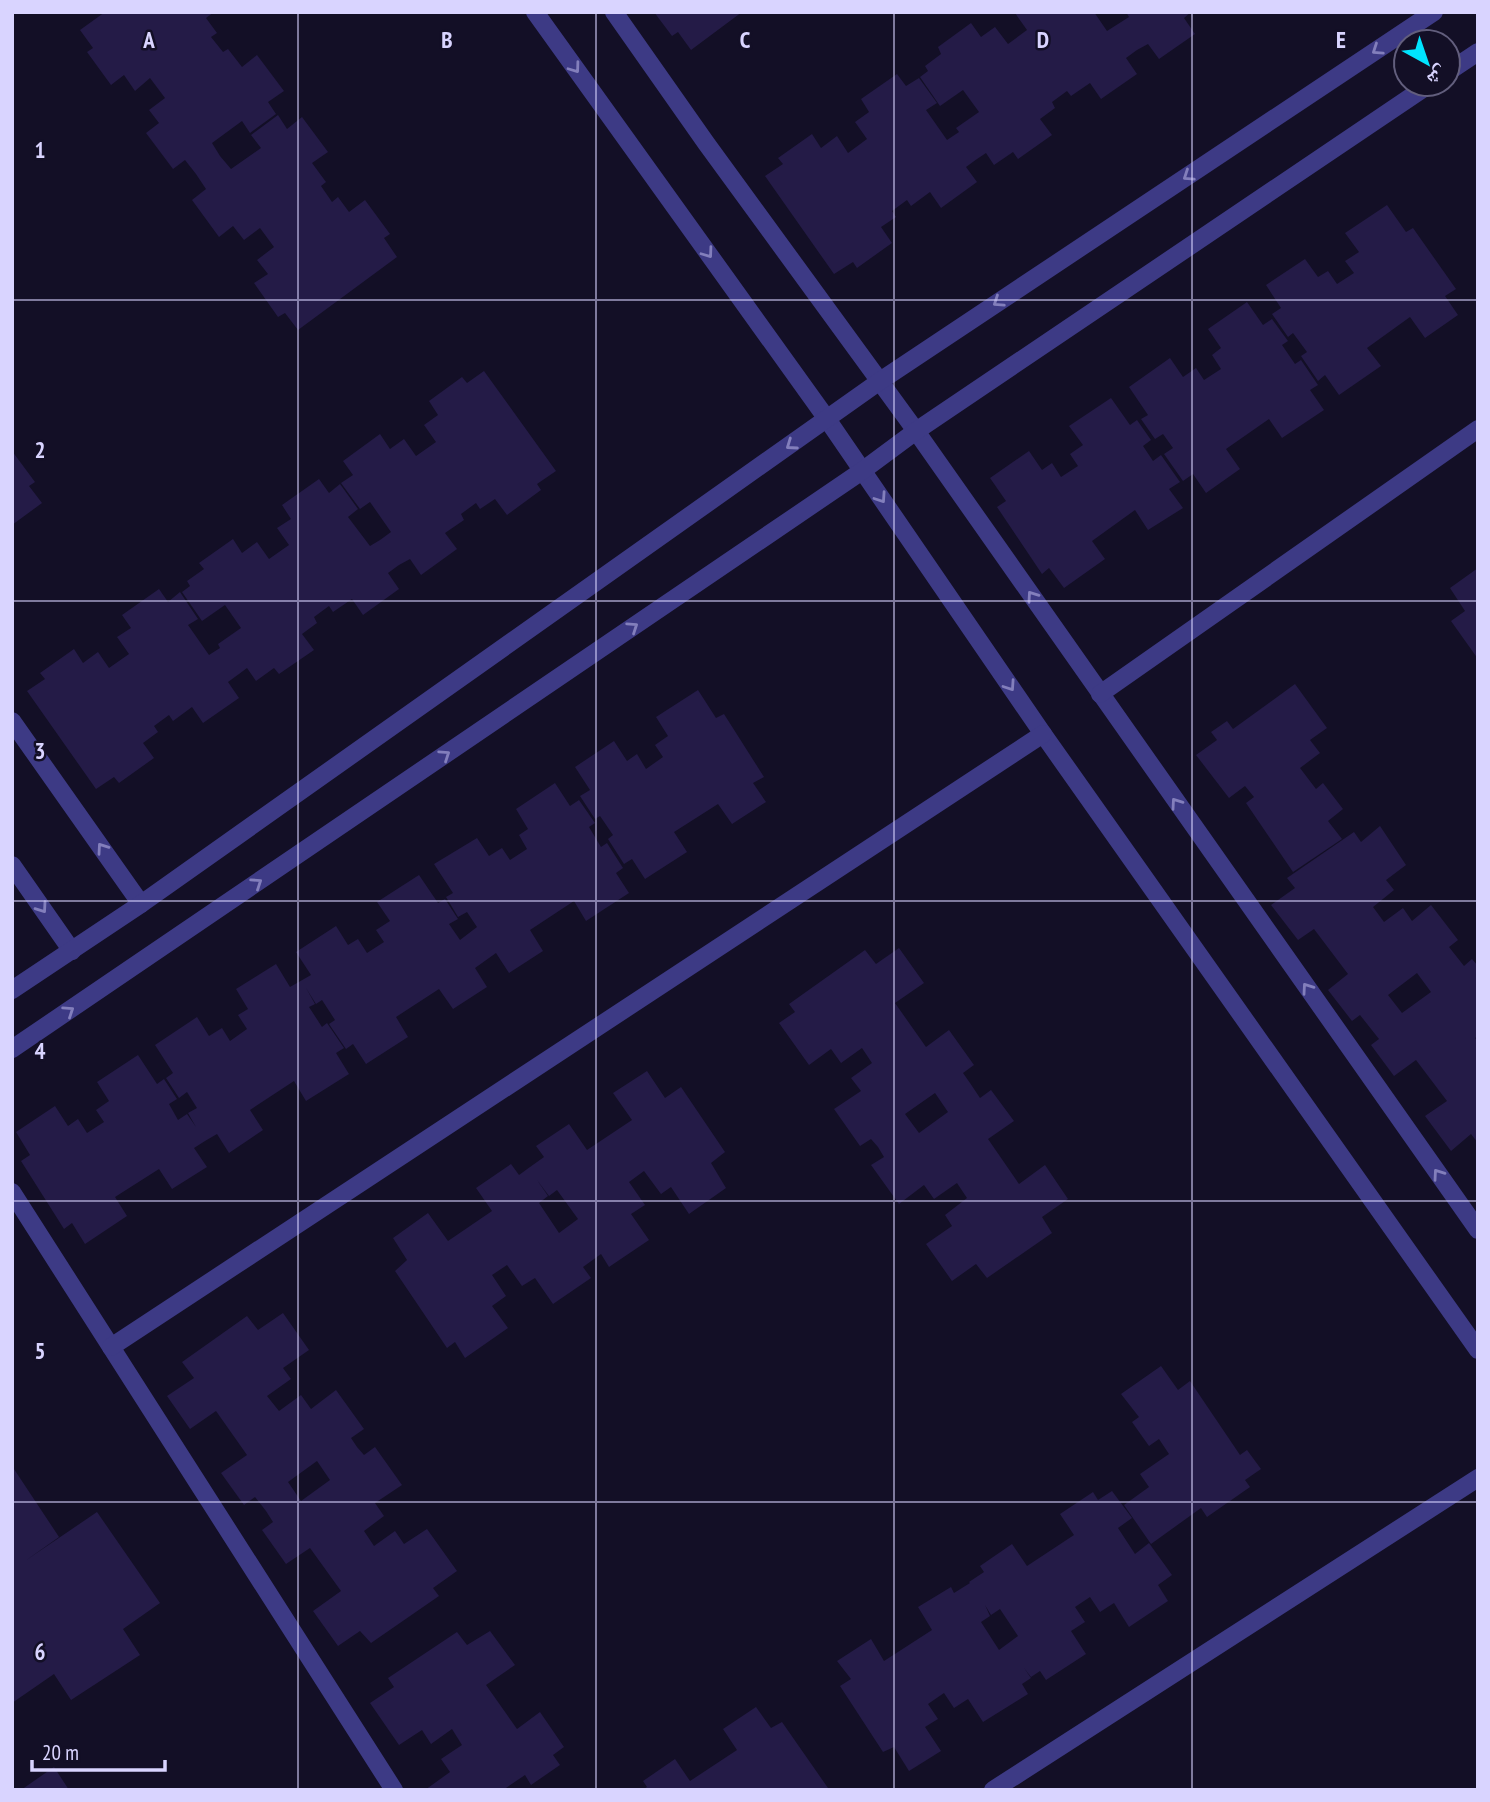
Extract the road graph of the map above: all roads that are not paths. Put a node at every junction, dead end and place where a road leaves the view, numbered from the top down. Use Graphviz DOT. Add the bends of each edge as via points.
graph roads {
  1 [pos="535,12"];
  2 [pos="614,12"];
  3 [pos="1434,12"];
  4 [pos="1478,52"];
  5 [pos="1462,63"];
  6 [pos="1409,98"];
  7 [pos="880,382"];
  8 [pos="827,419"];
  9 [pos="1478,429"];
  10 [pos="916,431"];
  11 [pos="862,471"];
  12 [pos="1100,694"];
  13 [pos="12,721"];
  14 [pos="1043,734"];
  15 [pos="12,865"];
  16 [pos="141,904"];
  17 [pos="72,951"];
  18 [pos="12,990"];
  19 [pos="12,1049"];
  20 [pos="12,1192"];
  21 [pos="1478,1230"];
  22 [pos="111,1347"];
  23 [pos="1478,1350"];
  24 [pos="1478,1478"];
  25 [pos="394,1790"];
  26 [pos="993,1790"];
  1 -- 8 [label="street, one-way"];
  2 -- 7 [label="street"];
  3 -- 7 [label="street, one-way"];
  4 -- 5 [label="street"];
  6 -- 10 [label="street"];
  7 -- 8 [label="street"];
  7 -- 10 [label="street"];
  8 -- 11 [label="street"];
  8 -- 16 [label="street, one-way"];
  9 -- 12 [label="street"];
  10 -- 11 [label="street"];
  12 -- 10 [label="street, one-way"];
  11 -- 14 [label="street, one-way"];
  19 -- 11 [label="street, one-way"];
  21 -- 12 [label="street, one-way"];
  16 -- 13 [label="street, one-way"];
  14 -- 22 [label="street"];
  14 -- 23 [label="street"];
  15 -- 17 [label="street, one-way"];
  16 -- 17 [label="street"];
  17 -- 18 [label="street"];
  20 -- 22 [label="street"];
  22 -- 25 [label="street"];
  24 -- 26 [label="street"];
}
